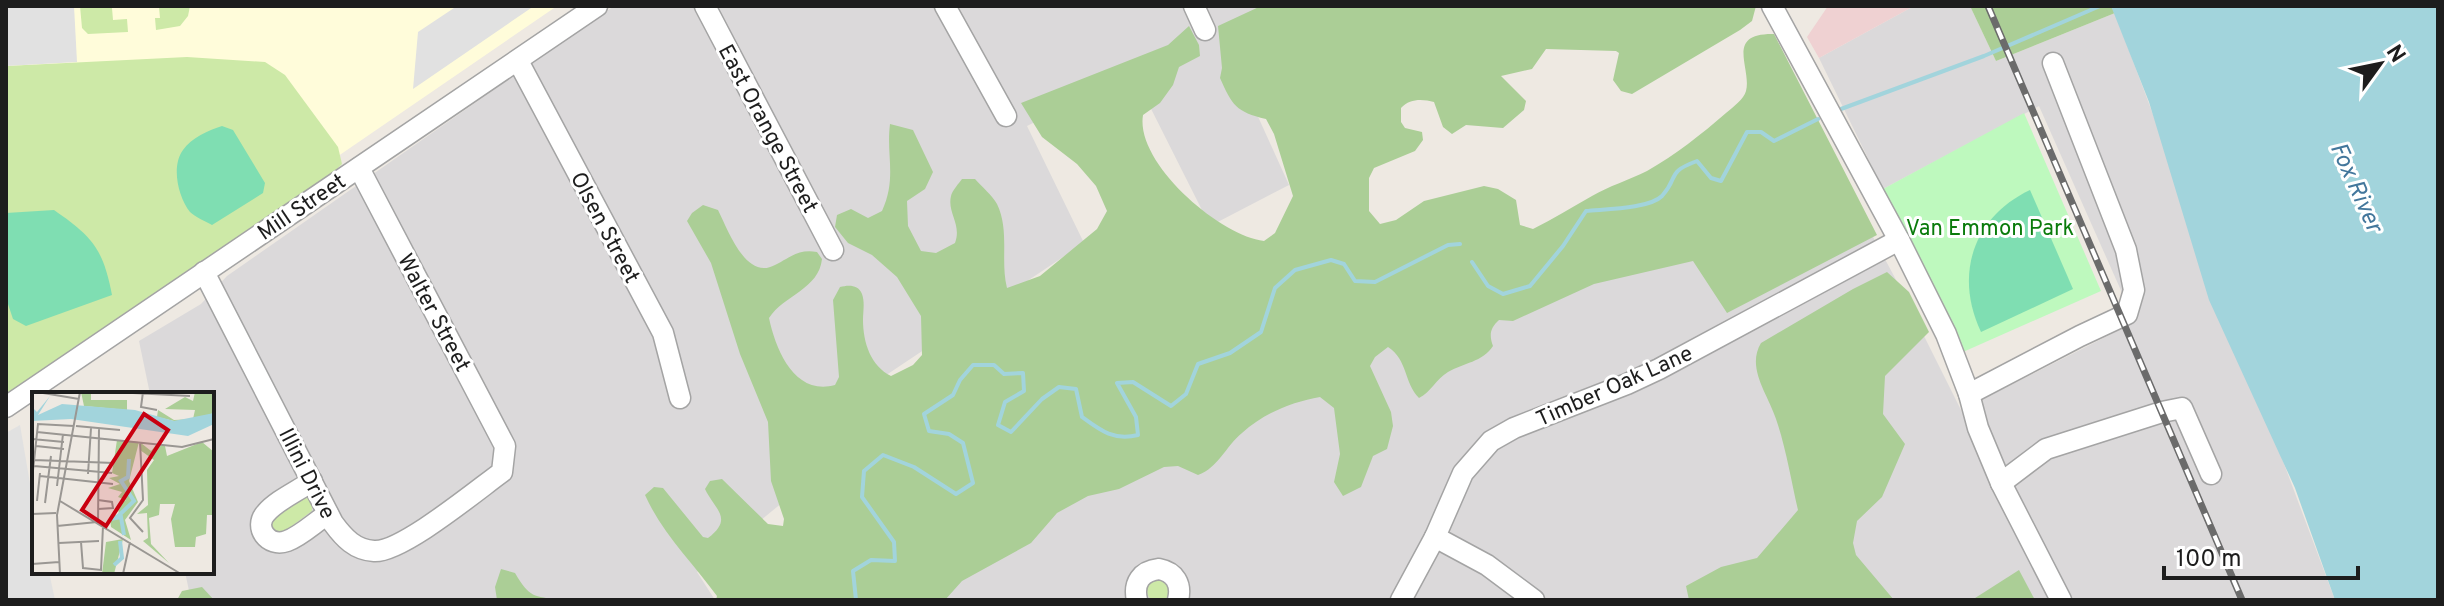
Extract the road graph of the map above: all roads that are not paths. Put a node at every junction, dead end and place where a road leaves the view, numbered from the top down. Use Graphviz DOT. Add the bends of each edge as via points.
graph roads {
  1 [pos="597,6"];
  2 [pos="705,6"];
  3 [pos="945,6"];
  4 [pos="1194,6"];
  5 [pos="1772,6"];
  6 [pos="1205,30"];
  7 [pos="518,61"];
  8 [pos="2053,63"];
  9 [pos="1006,116"];
  10 [pos="359,168"];
  11 [pos="1899,240"];
  12 [pos="833,250"];
  13 [pos="204,272"];
  14 [pos="1969,394"];
  15 [pos="680,398"];
  16 [pos="6,407"];
  17 [pos="505,459"];
  18 [pos="2211,474"];
  19 [pos="312,481"];
  20 [pos="2001,483"];
  21 [pos="328,514"];
  22 [pos="1435,537"];
  23 [pos="1137,600"];
  24 [pos="1178,600"];
  25 [pos="1401,600"];
  26 [pos="1534,600"];
  27 [pos="2061,600"];
  1 -- 7 [label="street, Mill Street"];
  2 -- 12 [label="street, East Orange Street"];
  3 -- 9 [label="street"];
  4 -- 6 [label="street"];
  5 -- 11 [label="street"];
  7 -- 10 [label="street, Mill Street"];
  7 -- 15 [label="street, Olsen Street" via="663,333"];
  8 -- 14 [label="street" via="2126,250 2134,290 2127,314"];
  10 -- 13 [label="street, Mill Street"];
  10 -- 17 [label="street, Walter Street" via="505,446"];
  11 -- 14 [label="street"];
  11 -- 22 [label="street, Timber Oak Lane" via="1659,369 1491,441 1463,473"];
  13 -- 16 [label="street, Mill Street"];
  13 -- 19 [label="street, Illini Drive"];
  14 -- 20 [label="street"];
  17 -- 21 [label="street, Illini Drive" via="502,472 384,551 352,544"];
  18 -- 20 [label="street" via="2182,408 2046,449"];
  19 -- 21 [label="street, Illini Drive"];
  19 -- 21 [label="street" via="267,511 260,529 274,542 286,542"];
  20 -- 27 [label="street"];
  22 -- 25 [label="street, Timber Oak Lane"];
  22 -- 26 [label="street" via="1487,565"];
  23 -- 24 [label="street" via="1141,576 1159,569 1175,578"];
}
